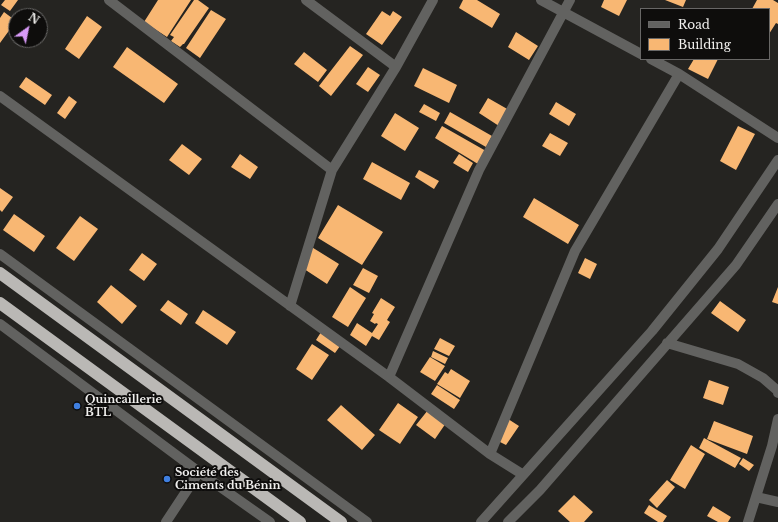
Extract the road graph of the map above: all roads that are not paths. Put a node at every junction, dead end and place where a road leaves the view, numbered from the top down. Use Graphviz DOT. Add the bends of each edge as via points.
graph roads {
  1 [pos="109,0"];
  2 [pos="306,0"];
  3 [pos="433,0"];
  4 [pos="541,0"];
  5 [pos="570,0"];
  6 [pos="564,12"];
  7 [pos="640,53"];
  8 [pos="653,60"];
  9 [pos="396,67"];
  10 [pos="680,74"];
  11 [pos="0,96"];
  12 [pos="778,138"];
  13 [pos="778,160"];
  14 [pos="332,170"];
  15 [pos="778,204"];
  16 [pos="0,254"];
  17 [pos="0,273"];
  18 [pos="0,303"];
  19 [pos="290,306"];
  20 [pos="0,324"];
  21 [pos="667,343"];
  22 [pos="389,377"];
  23 [pos="778,393"];
  24 [pos="778,419"];
  25 [pos="490,454"];
  26 [pos="199,472"];
  27 [pos="522,474"];
  28 [pos="756,497"];
  29 [pos="778,502"];
  30 [pos="166,522"];
  31 [pos="270,522"];
  32 [pos="300,522"];
  33 [pos="342,522"];
  34 [pos="367,522"];
  35 [pos="481,522"];
  36 [pos="508,522"];
  37 [pos="748,522"];
  1 -- 14 [label="street"];
  2 -- 9 [label="street"];
  3 -- 9 [label="street"];
  4 -- 6 [label="street"];
  5 -- 6 [label="street"];
  6 -- 7 [label="street"];
  6 -- 22 [label="street" via="479,170"];
  8 -- 10 [label="street"];
  9 -- 14 [label="street"];
  10 -- 12 [label="street"];
  10 -- 25 [label="street" via="575,251"];
  11 -- 19 [label="street"];
  13 -- 27 [label="street" via="718,249 661,319"];
  14 -- 19 [label="street"];
  15 -- 21 [label="street" via="736,265"];
  16 -- 34 [label="street"];
  17 -- 33 [label="highway"];
  18 -- 32 [label="highway"];
  19 -- 22 [label="street"];
  20 -- 26 [label="street"];
  21 -- 23 [label="street" via="738,364 763,378"];
  21 -- 36 [label="street" via="540,490"];
  22 -- 25 [label="street"];
  24 -- 28 [label="street"];
  25 -- 27 [label="street"];
  26 -- 30 [label="street"];
  26 -- 31 [label="street"];
  27 -- 35 [label="street"];
  28 -- 29 [label="street"];
  28 -- 37 [label="street"];
}
